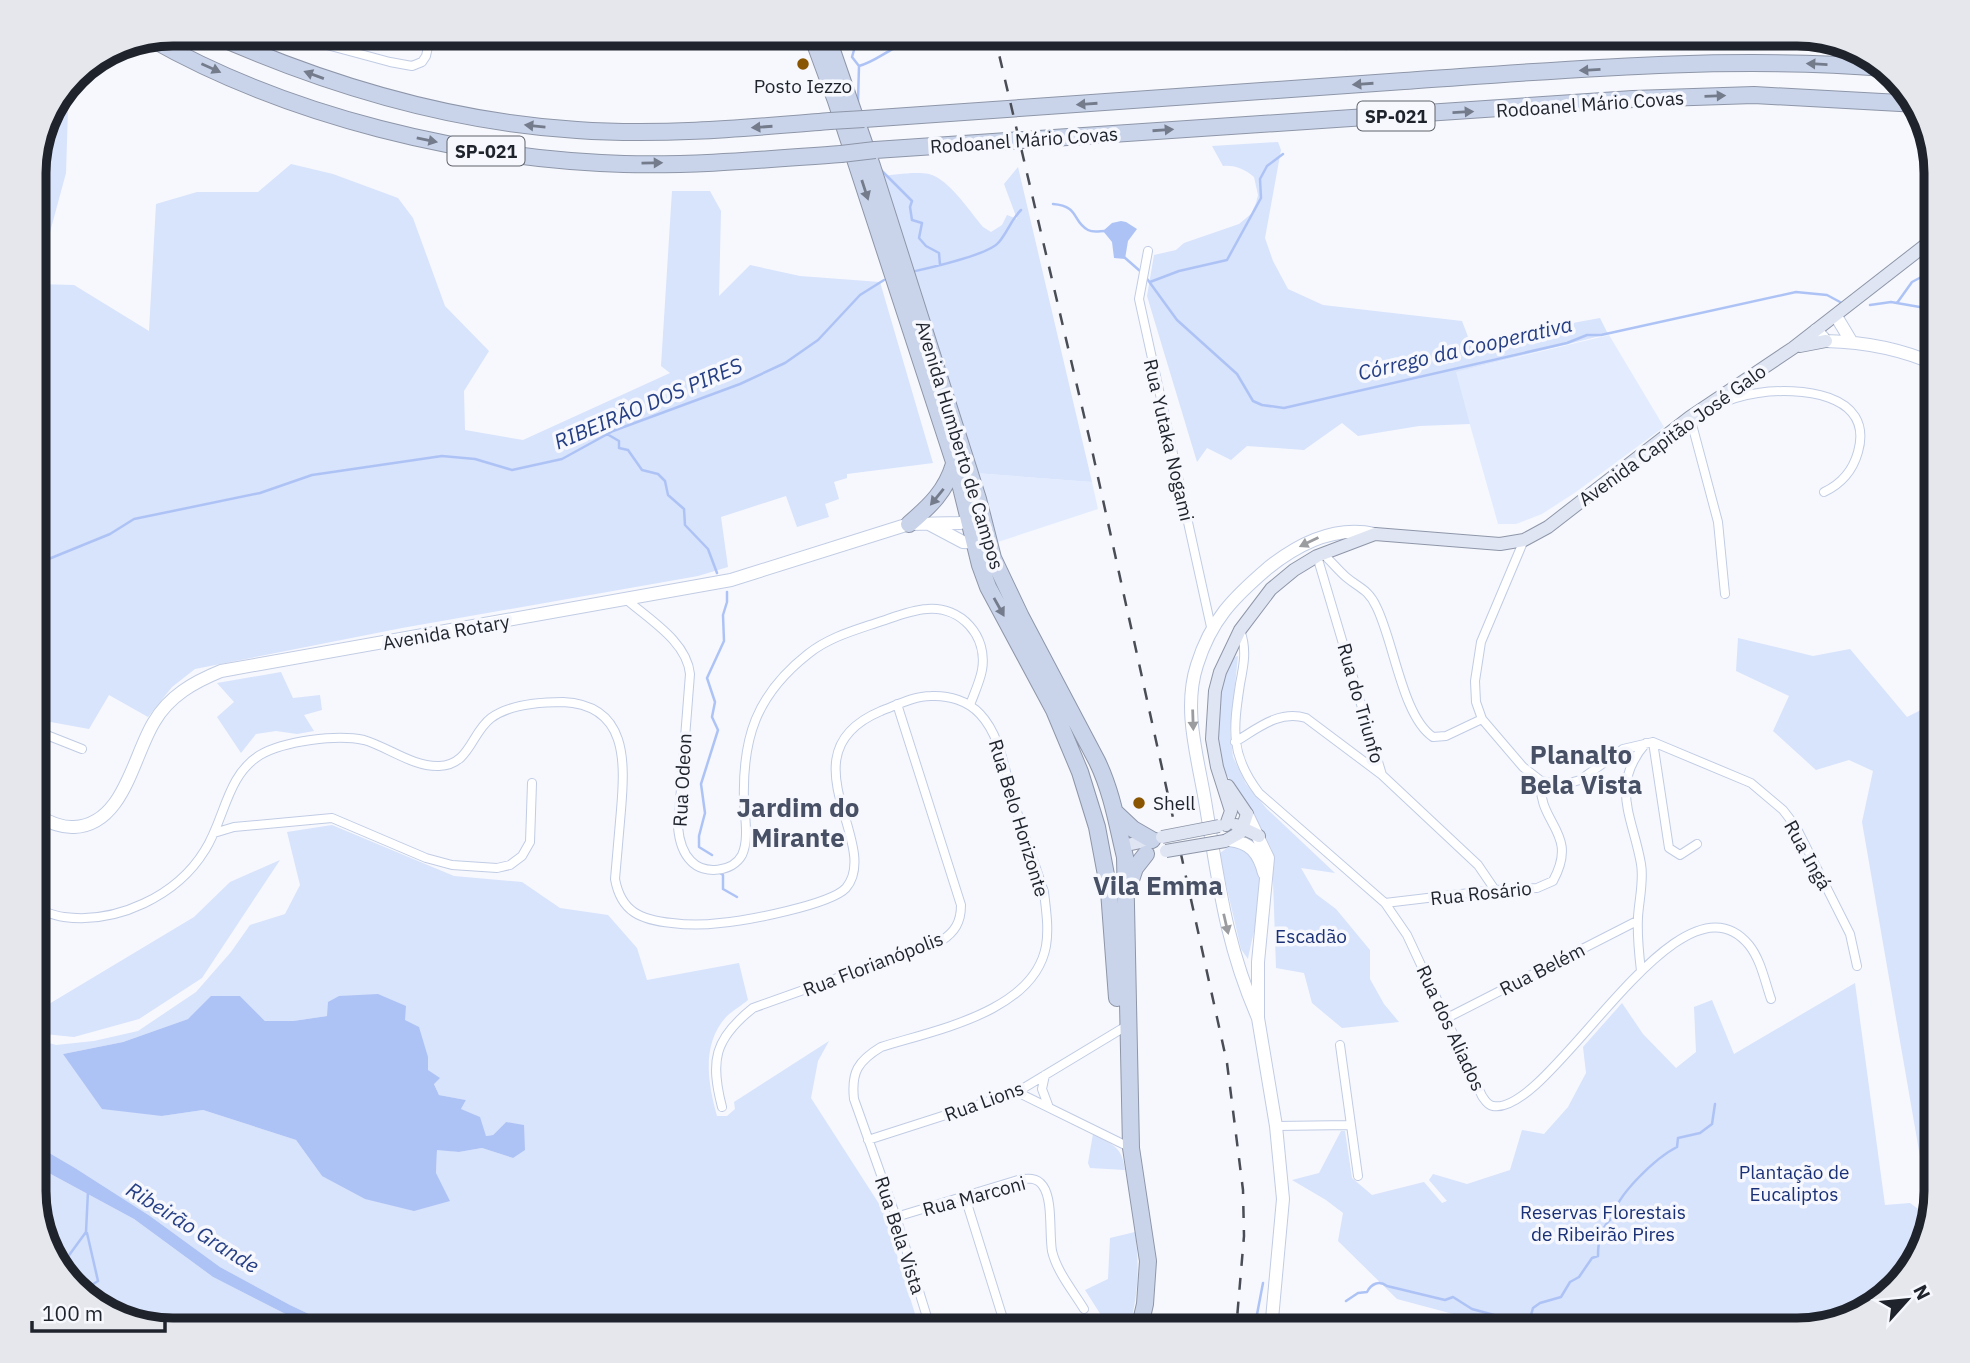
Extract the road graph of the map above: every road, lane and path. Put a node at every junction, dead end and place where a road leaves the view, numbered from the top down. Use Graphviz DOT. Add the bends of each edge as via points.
graph roads {
  1 [pos="166,46"];
  2 [pos="240,46"];
  3 [pos="330,46"];
  4 [pos="428,46"];
  5 [pos="815,46"];
  6 [pos="823,46"];
  7 [pos="830,46"];
  8 [pos="832,51"];
  9 [pos="1868,67"];
  10 [pos="1903,103"];
  11 [pos="1924,246"];
  12 [pos="1148,251"];
  13 [pos="1836,316"];
  14 [pos="1816,330"];
  15 [pos="1826,341"];
  16 [pos="1851,341"];
  17 [pos="1793,348"];
  18 [pos="1924,360"];
  19 [pos="1691,419"];
  20 [pos="954,464"];
  21 [pos="1824,492"];
  22 [pos="976,518"];
  23 [pos="928,523"];
  24 [pos="909,524"];
  25 [pos="1375,534"];
  26 [pos="1524,540"];
  27 [pos="981,543"];
  28 [pos="1320,555"];
  29 [pos="1725,594"];
  30 [pos="627,600"];
  31 [pos="1211,627"];
  32 [pos="1240,630"];
  33 [pos="897,704"];
  34 [pos="970,705"];
  35 [pos="1482,719"];
  36 [pos="46,735"];
  37 [pos="1235,742"];
  38 [pos="1649,743"];
  39 [pos="82,749"];
  40 [pos="1217,767"];
  41 [pos="1080,772"];
  42 [pos="1382,775"];
  43 [pos="1541,781"];
  44 [pos="532,783"];
  45 [pos="1107,783"];
  46 [pos="1116,813"];
  47 [pos="46,820"];
  48 [pos="1246,820"];
  49 [pos="1222,825"];
  50 [pos="1097,827"];
  51 [pos="214,833"];
  52 [pos="1227,841"];
  53 [pos="1153,844"];
  54 [pos="1697,844"];
  55 [pos="1122,851"];
  56 [pos="1106,870"];
  57 [pos="1265,880"];
  58 [pos="1495,890"];
  59 [pos="1126,895"];
  60 [pos="1385,903"];
  61 [pos="46,912"];
  62 [pos="1637,921"];
  63 [pos="1857,967"];
  64 [pos="1641,971"];
  65 [pos="1771,999"];
  66 [pos="1258,1018"];
  67 [pos="1447,1018"];
  68 [pos="1123,1028"];
  69 [pos="1340,1045"];
  70 [pos="1045,1075"];
  71 [pos="1017,1092"];
  72 [pos="1048,1105"];
  73 [pos="722,1107"];
  74 [pos="1350,1125"];
  75 [pos="1276,1126"];
  76 [pos="868,1140"];
  77 [pos="1128,1146"];
  78 [pos="1359,1176"];
  79 [pos="965,1197"];
  80 [pos="896,1217"];
  81 [pos="1084,1309"];
  82 [pos="927,1318"];
  83 [pos="1003,1318"];
  84 [pos="1141,1318"];
  85 [pos="1272,1318"];
  1 -- 10 [label="highway, Rodoanel Mário Covas / SP-021, one-way, bridge" via="209,68 318,110 412,137 520,157 626,164 707,163 1633,99 1754,95"];
  9 -- 2 [label="highway, Rodoanel Mário Covas / SP-021, one-way, bridge" via="1778,62 1651,66 710,131 627,132 521,125 410,104"];
  3 -- 4 [label="street" via="404,66 422,62"];
  5 -- 20 [label="highway, Avenida Humberto de Campos, one-way"];
  6 -- 8 [label="street"];
  7 -- 8 [label="highway, Avenida Humberto de Campos"];
  8 -- 22 [label="highway, Avenida Humberto de Campos" via="876,178"];
  11 -- 13 [label="main road, Avenida Capitão José Galo"];
  12 -- 31 [label="street, Rua Yutaka Nogami" via="1139,299"];
  13 -- 14 [label="main road, Avenida Capitão José Galo"];
  13 -- 16 [label="street"];
  14 -- 15 [label="street"];
  14 -- 17 [label="main road, Avenida Capitão José Galo"];
  15 -- 16 [label="street"];
  15 -- 17 [label="main road"];
  16 -- 18 [label="street"];
  17 -- 19 [label="main road, Avenida Capitão José Galo"];
  19 -- 21 [label="street" via="1756,393 1791,390 1845,404 1860,427 1857,455 1844,478"];
  19 -- 26 [label="main road, Avenida Capitão José Galo" via="1548,527"];
  19 -- 29 [label="street" via="1718,522"];
  20 -- 22 [label="highway, Avenida Humberto de Campos"];
  20 -- 24 [label="highway, one-way" via="934,503"];
  22 -- 23 [label="street, Avenida Rotary"];
  22 -- 27 [label="highway, Avenida Humberto de Campos"];
  23 -- 24 [label="street, Avenida Rotary"];
  23 -- 27 [label="street" via="952,537"];
  24 -- 30 [label="street, Avenida Rotary" via="731,580"];
  25 -- 26 [label="main road, Avenida Capitão José Galo" via="1500,544"];
  25 -- 28 [label="main road, Avenida Capitão José Galo"];
  25 -- 31 [label="street, Avenida Capitão José Galo, one-way" via="1342,531 1302,545 1246,587"];
  26 -- 35 [label="street" via="1482,642 1475,681"];
  27 -- 41 [label="highway, Avenida Humberto de Campos, one-way" via="988,587 1054,710"];
  27 -- 45 [label="highway, Avenida Humberto de Campos"];
  28 -- 32 [label="main road, Avenida Capitão José Galo" via="1271,589"];
  28 -- 35 [label="street" via="1364,587 1374,601 1424,731 1433,737 1446,736"];
  28 -- 42 [label="street, Rua do Triunfo"];
  30 -- 34 [label="street, Rua Odeon" via="679,646 688,663 678,827 685,853 701,868 724,869 742,855 749,732 766,698 789,670 831,639 919,610 956,614 970,624 983,650 982,670"];
  30 -- 47 [label="street, Avenida Rotary" via="221,671 172,699 154,721 106,814 74,827"];
  31 -- 66 [label="street, Avenida Capitão José Galo, one-way" via="1192,691 1195,751 1227,928"];
  32 -- 37 [label="street, Rua dos Aliados" via="1246,651"];
  32 -- 40 [label="main road, Avenida Capitão José Galo" via="1215,691 1211,730"];
  33 -- 34 [label="street" via="943,696"];
  33 -- 51 [label="street" via="856,724 840,747 836,782 853,853 853,874 846,888 814,904 720,923 655,921 638,915 618,894 622,750 604,717 574,703 503,711 485,723 462,757 438,766 364,740 316,740 271,750 244,769 233,784"];
  33 -- 73 [label="street, Rua Florianópolis" via="961,905 957,926 941,941 752,1008 721,1042 714,1065"];
  34 -- 76 [label="street, Rua Belo Horizonte" via="990,729 1000,752 1044,892 1046,948 1031,978 1005,1003 867,1055 852,1083"];
  35 -- 43 [label="street" via="1522,767"];
  36 -- 39 [label="street"];
  37 -- 42 [label="street" via="1292,714 1306,718"];
  37 -- 60 [label="street, Rua dos Aliados" via="1245,775 1259,793"];
  38 -- 43 [label="street" via="1623,749 1580,780 1566,784"];
  38 -- 54 [label="street" via="1669,848 1680,855"];
  38 -- 62 [label="street" via="1630,764 1625,783 1641,864"];
  38 -- 63 [label="street, Rua Ingá" via="1751,783 1783,810 1850,934"];
  40 -- 48 [label="main road"];
  40 -- 49 [label="main road" via="1231,811"];
  41 -- 45 [label="highway" via="1094,767"];
  41 -- 50 [label="highway, Avenida Humberto de Campos"];
  42 -- 58 [label="street, Rua do Triunfo" via="1478,865"];
  43 -- 58 [label="street, Rua Rosário" via="1543,802 1563,846 1560,869 1553,881 1537,888"];
  44 -- 51 [label="street" via="530,842 522,856 497,868 426,859 332,818"];
  45 -- 46 [label="highway, Avenida Humberto de Campos"];
  46 -- 53 [label="highway"];
  46 -- 55 [label="highway, Avenida Humberto de Campos"];
  48 -- 49 [label="main road"];
  48 -- 52 [label="main road" via="1241,832"];
  48 -- 57 [label="street, Avenida Capitão José Galo" via="1268,858"];
  49 -- 53 [label="main road, bridge"];
  50 -- 55 [label="highway"];
  50 -- 56 [label="highway, Avenida Humberto de Campos"];
  51 -- 61 [label="street" via="185,876 151,901 92,918"];
  52 -- 53 [label="main road, bridge" via="1166,851"];
  52 -- 57 [label="street" via="1251,847"];
  53 -- 55 [label="main road"];
  53 -- 59 [label="highway" via="1135,868"];
  55 -- 56 [label="highway"];
  55 -- 59 [label="highway, Avenida Humberto de Campos"];
  56 -- 68 [label="highway, Avenida Humberto de Campos"];
  57 -- 66 [label="street, Avenida Capitão José Galo"];
  58 -- 60 [label="street, Rua Rosário"];
  59 -- 68 [label="highway, Avenida Humberto de Campos"];
  60 -- 67 [label="street, Rua dos Aliados" via="1407,935"];
  62 -- 64 [label="street"];
  62 -- 67 [label="street, Rua Belém"];
  64 -- 65 [label="street, Rua dos Aliados" via="1693,933 1728,930 1751,947"];
  64 -- 67 [label="street, Rua dos Aliados" via="1540,1079 1506,1105 1489,1105 1482,1096"];
  66 -- 75 [label="street, Avenida Capitão José Galo"];
  68 -- 70 [label="street, Rua Lions"];
  68 -- 77 [label="highway, Avenida Humberto de Campos"];
  69 -- 74 [label="street"];
  70 -- 71 [label="street, Rua Lions"];
  70 -- 72 [label="street" via="1042,1089"];
  71 -- 72 [label="street"];
  71 -- 76 [label="street, Rua Lions"];
  72 -- 77 [label="street"];
  74 -- 75 [label="street"];
  74 -- 78 [label="street"];
  75 -- 85 [label="street, Avenida Capitão José Galo" via="1283,1199"];
  76 -- 80 [label="street, Rua Bela Vista"];
  77 -- 84 [label="highway, Avenida Humberto de Campos" via="1143,1222 1148,1281"];
  79 -- 80 [label="street, Rua Marconi"];
  79 -- 81 [label="street, Rua Marconi" via="1018,1180 1038,1181 1047,1196 1052,1250"];
  79 -- 83 [label="street"];
  80 -- 82 [label="street, Rua Bela Vista"];
}
